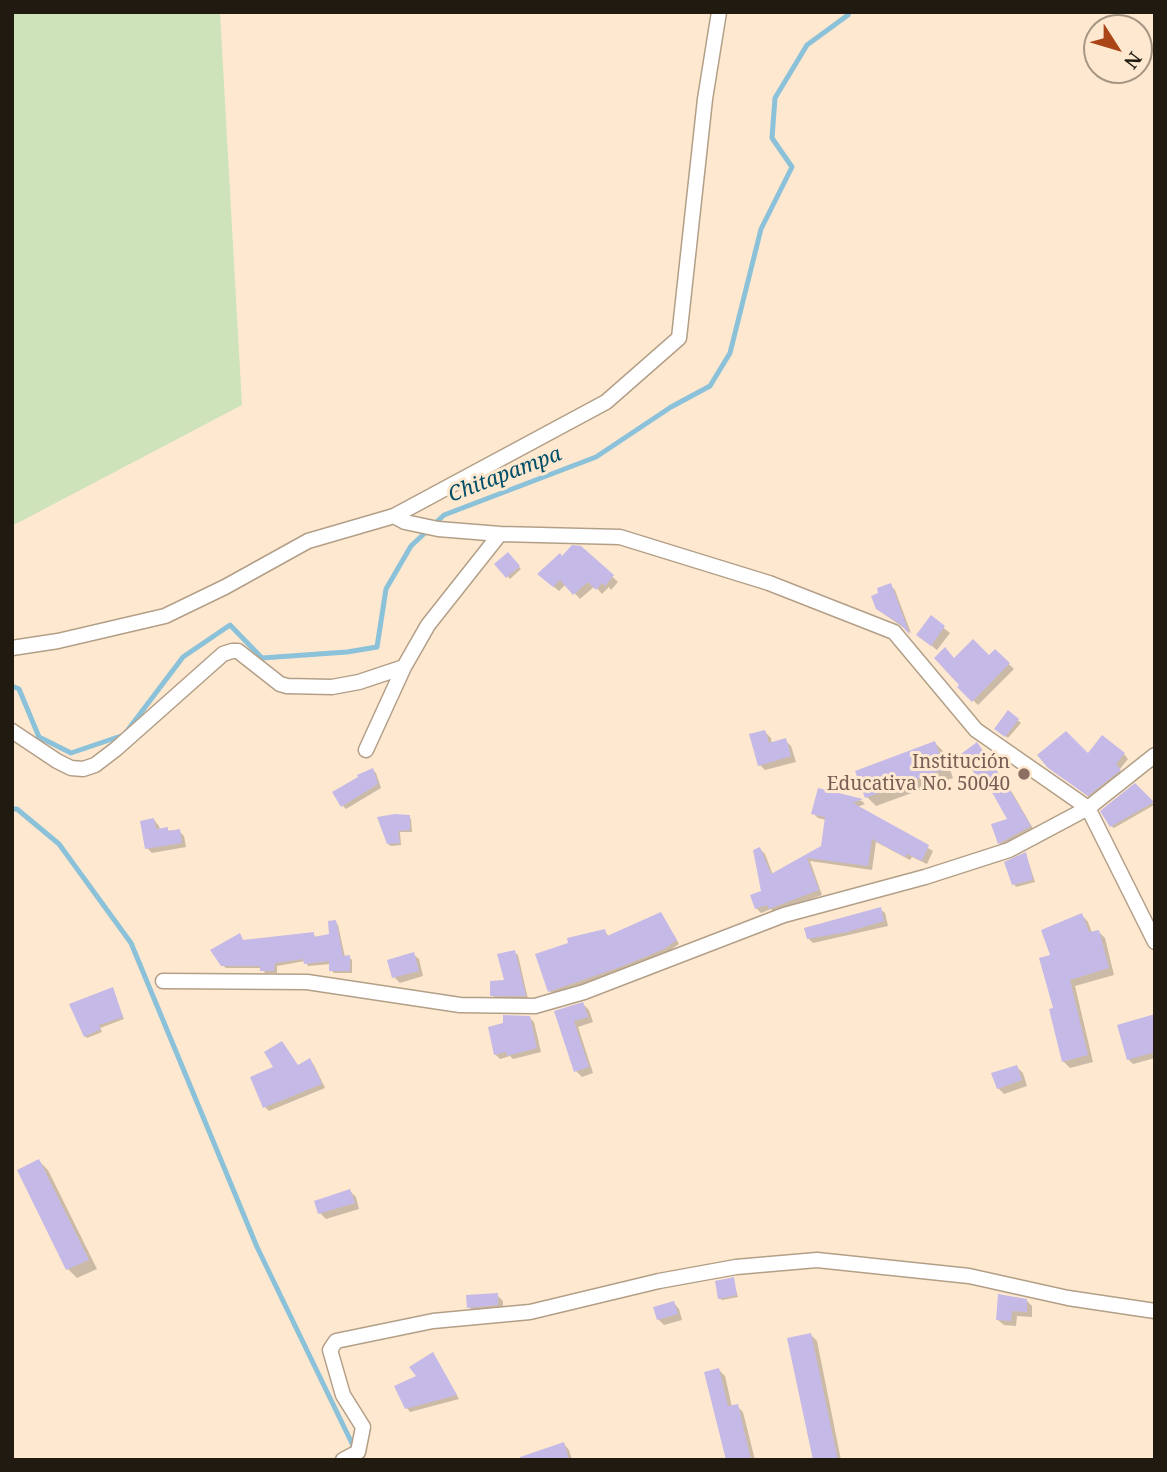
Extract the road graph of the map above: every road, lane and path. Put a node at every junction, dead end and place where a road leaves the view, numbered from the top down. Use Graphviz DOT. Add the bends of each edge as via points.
graph roads {
  1 [pos="719,12"];
  2 [pos="400,519"];
  3 [pos="500,534"];
  4 [pos="12,648"];
  5 [pos="404,667"];
  6 [pos="12,731"];
  7 [pos="366,750"];
  8 [pos="1155,755"];
  9 [pos="1088,808"];
  10 [pos="1155,942"];
  11 [pos="163,981"];
  12 [pos="1155,1311"];
  13 [pos="343,1460"];
  1 -- 2 [label="street" via="679,338 607,402"];
  2 -- 3 [label="street" via="438,529"];
  2 -- 4 [label="street" via="308,541 165,616"];
  3 -- 5 [label="street" via="428,625"];
  3 -- 9 [label="street" via="620,537 769,583 894,632 976,730"];
  5 -- 6 [label="street" via="331,687 287,686 232,650 116,749 83,769 57,761"];
  5 -- 7 [label="street"];
  8 -- 9 [label="street"];
  9 -- 10 [label="street"];
  9 -- 11 [label="street" via="1009,850 784,915 584,992 535,1006 460,1005 307,982"];
  12 -- 13 [label="street" via="969,1276 817,1260 736,1267 530,1312 433,1321 336,1341 330,1350 343,1395 363,1427 358,1452"];
}
